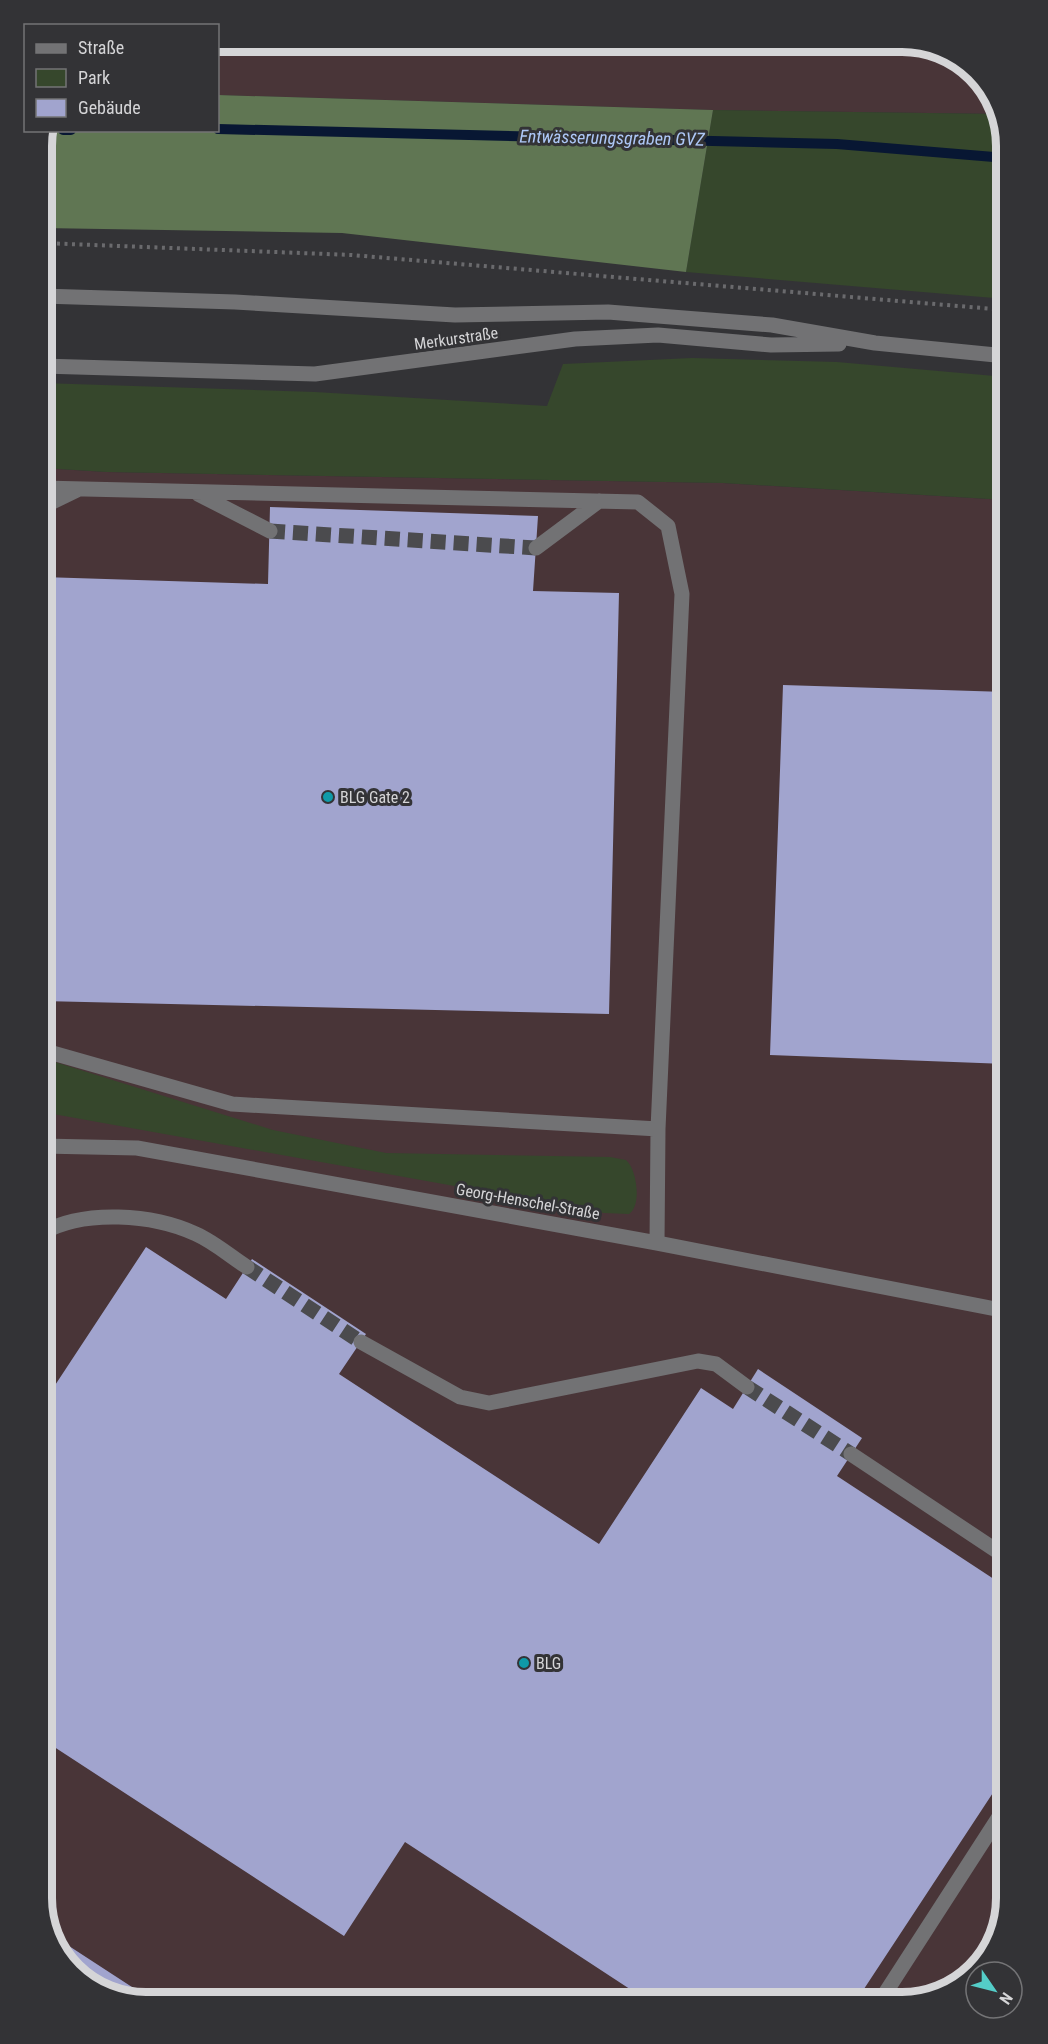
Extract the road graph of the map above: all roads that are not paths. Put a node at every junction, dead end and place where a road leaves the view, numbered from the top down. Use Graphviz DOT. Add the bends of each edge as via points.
graph roads {
  1 [pos="53,296"];
  2 [pos="875,343"];
  3 [pos="996,355"];
  4 [pos="53,366"];
  5 [pos="53,488"];
  6 [pos="80,489"];
  7 [pos="193,492"];
  8 [pos="599,501"];
  9 [pos="53,502"];
  10 [pos="270,531"];
  11 [pos="536,548"];
  12 [pos="52,1053"];
  13 [pos="658,1129"];
  14 [pos="52,1146"];
  15 [pos="52,1227"];
  16 [pos="657,1243"];
  17 [pos="247,1267"];
  18 [pos="996,1309"];
  19 [pos="361,1342"];
  20 [pos="747,1387"];
  21 [pos="851,1454"];
  22 [pos="996,1550"];
  23 [pos="996,1821"];
  24 [pos="886,1992"];
  1 -- 2 [label="street, Merkurstraße" via="455,315 608,312 772,325"];
  2 -- 3 [label="street, Merkurstraße"];
  2 -- 4 [label="street, Merkurstraße" via="771,345 658,335 576,339 315,374"];
  5 -- 6 [label="street"];
  6 -- 7 [label="street"];
  6 -- 9 [label="street"];
  7 -- 8 [label="street"];
  7 -- 10 [label="street"];
  8 -- 11 [label="street"];
  8 -- 13 [label="street" via="638,502 668,526 682,594"];
  12 -- 13 [label="street" via="232,1104"];
  13 -- 16 [label="street"];
  14 -- 16 [label="street, Georg-Henschel-Straße" via="137,1148"];
  15 -- 17 [label="street" via="107,1217 154,1219 196,1234"];
  16 -- 18 [label="street, Georg-Henschel-Straße"];
  19 -- 20 [label="street" via="460,1397 489,1403 698,1361 716,1364"];
  21 -- 22 [label="street"];
  23 -- 24 [label="street"];
}
